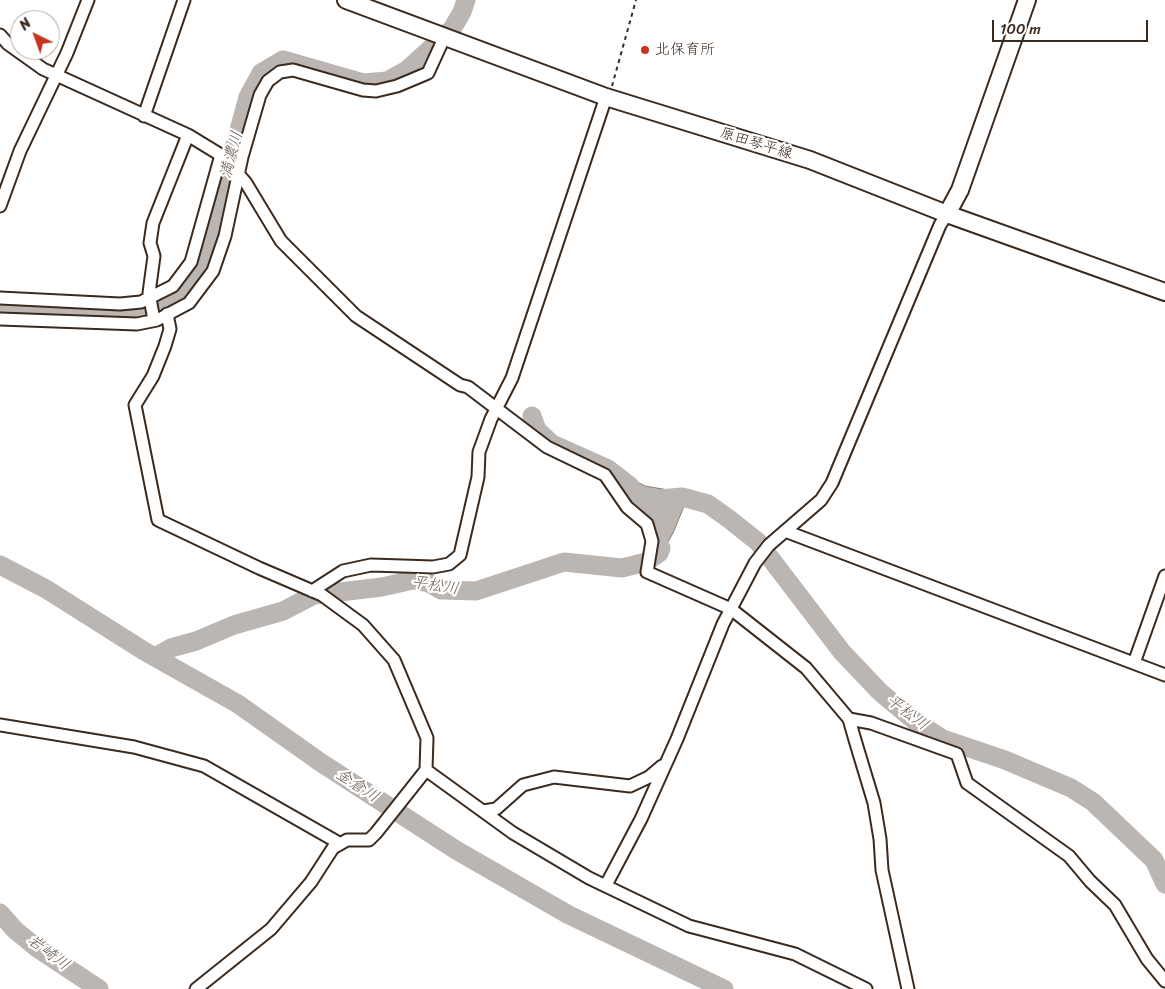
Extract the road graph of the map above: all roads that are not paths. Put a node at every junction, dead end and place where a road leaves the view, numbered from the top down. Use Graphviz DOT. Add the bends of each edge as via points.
graph roads {
  1 [pos="88,0"];
  2 [pos="184,0"];
  3 [pos="346,0"];
  4 [pos="1027,0"];
  5 [pos="0,35"];
  6 [pos="444,38"];
  7 [pos="56,76"];
  8 [pos="606,97"];
  9 [pos="144,116"];
  10 [pos="188,136"];
  11 [pos="222,156"];
  12 [pos="238,171"];
  13 [pos="0,206"];
  14 [pos="947,214"];
  15 [pos="1165,292"];
  16 [pos="0,298"];
  17 [pos="150,301"];
  18 [pos="167,314"];
  19 [pos="0,319"];
  20 [pos="154,320"];
  21 [pos="496,408"];
  22 [pos="785,530"];
  23 [pos="1165,576"];
  24 [pos="312,591"];
  25 [pos="731,609"];
  26 [pos="1134,663"];
  27 [pos="1165,675"];
  28 [pos="848,719"];
  29 [pos="0,725"];
  30 [pos="665,763"];
  31 [pos="426,770"];
  32 [pos="483,811"];
  33 [pos="340,843"];
  34 [pos="606,885"];
  35 [pos="1165,981"];
  36 [pos="196,989"];
  37 [pos="866,989"];
  38 [pos="908,989"];
  1 -- 7 [label="street"];
  2 -- 9 [label="street"];
  3 -- 6 [label="main road, 原田琴平線"];
  4 -- 14 [label="main road" via="960,190"];
  5 -- 7 [label="street" via="8,44"];
  6 -- 8 [label="main road, 原田琴平線"];
  6 -- 12 [label="street" via="428,73 376,91 293,70 280,72 268,81 260,95"];
  7 -- 9 [label="street"];
  7 -- 13 [label="street" via="20,151"];
  8 -- 14 [label="main road, 原田琴平線" via="810,160"];
  8 -- 21 [label="street" via="512,378"];
  9 -- 10 [label="street"];
  10 -- 11 [label="street"];
  10 -- 17 [label="street" via="153,223"];
  11 -- 12 [label="street"];
  11 -- 17 [label="street" via="191,262 174,286"];
  12 -- 18 [label="street" via="225,236 213,270 189,302"];
  12 -- 21 [label="street" via="281,242 356,316"];
  14 -- 15 [label="main road, 原田琴平線"];
  14 -- 22 [label="street" via="832,483 821,500"];
  16 -- 17 [label="street" via="120,304"];
  17 -- 20 [label="street"];
  18 -- 20 [label="street"];
  18 -- 24 [label="street" via="170,329 165,346 153,376 135,405 155,515 158,520"];
  19 -- 20 [label="street" via="137,324"];
  21 -- 24 [label="street" via="479,452 478,477 460,556 450,564 434,566 371,565 344,572"];
  21 -- 25 [label="street" via="547,447 605,475 627,507 647,524 652,541 647,572"];
  22 -- 25 [label="street" via="755,563"];
  22 -- 26 [label="street"];
  23 -- 26 [label="street"];
  24 -- 31 [label="street" via="322,594 363,625 394,660 426,738"];
  25 -- 28 [label="street" via="806,668"];
  25 -- 30 [label="street"];
  26 -- 27 [label="street"];
  28 -- 35 [label="street" via="871,723 957,754 966,783 1069,856 1115,905"];
  28 -- 38 [label="street" via="874,803 882,870"];
  29 -- 33 [label="street" via="134,747 204,766"];
  30 -- 32 [label="street" via="658,771 630,786 554,777 523,785 496,809"];
  30 -- 34 [label="street" via="641,819"];
  31 -- 32 [label="street"];
  31 -- 33 [label="street" via="369,840"];
  32 -- 34 [label="street" via="513,833"];
  33 -- 36 [label="street" via="271,929"];
  34 -- 37 [label="street" via="689,926 795,954"];
}
